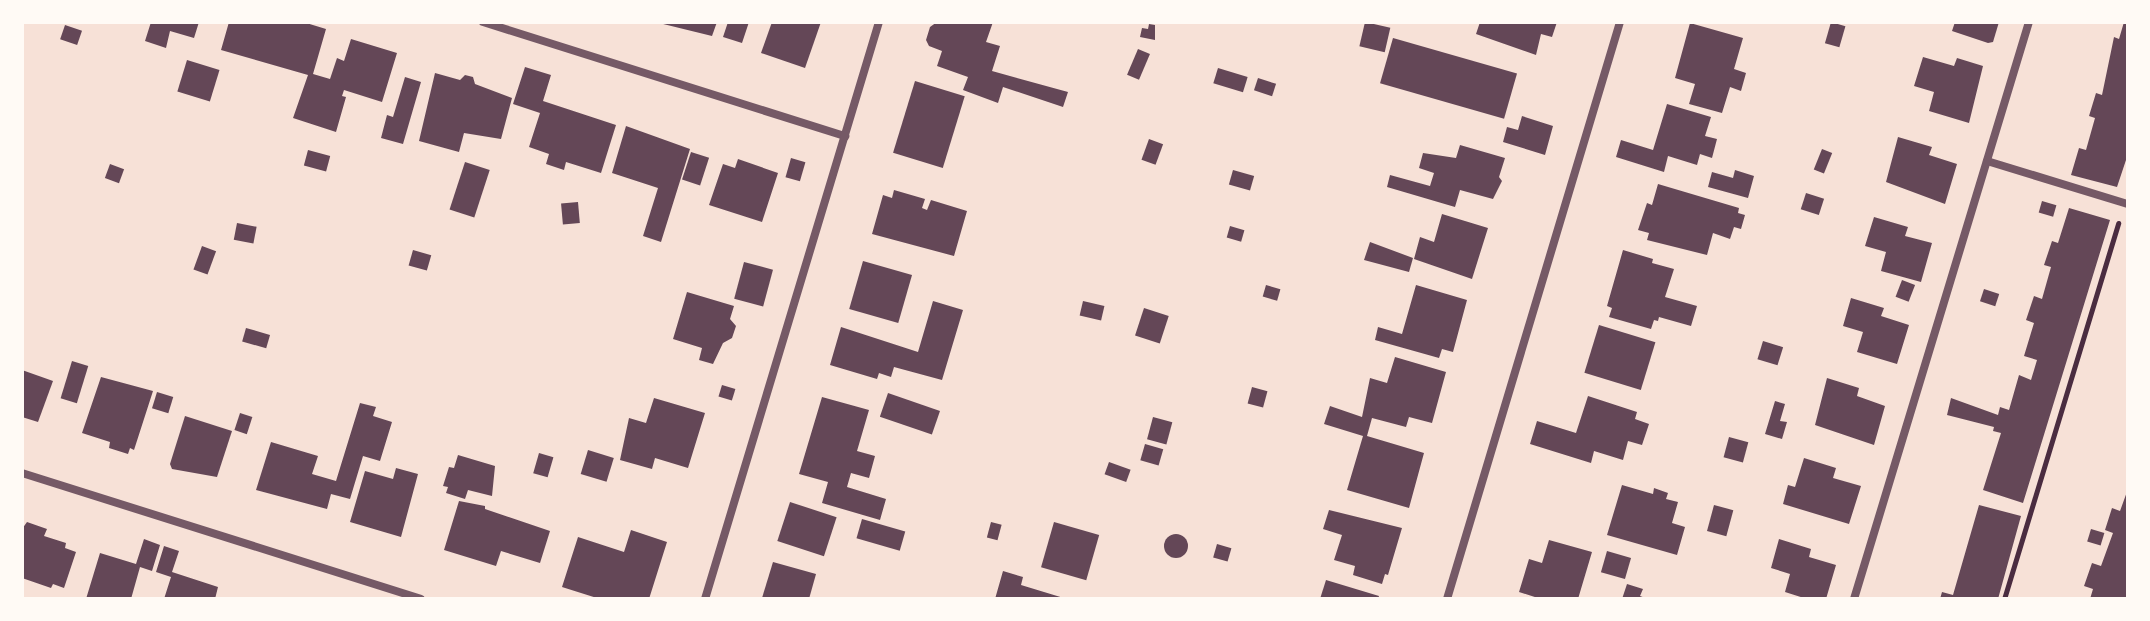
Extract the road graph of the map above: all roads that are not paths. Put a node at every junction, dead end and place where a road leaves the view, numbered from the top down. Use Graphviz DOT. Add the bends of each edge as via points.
graph roads {
  1 [pos="483,22"];
  2 [pos="879,22"];
  3 [pos="1620,22"];
  4 [pos="2029,22"];
  5 [pos="845,136"];
  6 [pos="1987,161"];
  7 [pos="2126,204"];
  8 [pos="22,473"];
  9 [pos="421,599"];
  10 [pos="705,599"];
  11 [pos="1447,599"];
  12 [pos="1854,599"];
  1 -- 5 [label="street"];
  2 -- 5 [label="street"];
  3 -- 11 [label="street"];
  4 -- 6 [label="street"];
  5 -- 10 [label="street"];
  6 -- 7 [label="street"];
  6 -- 12 [label="street"];
  8 -- 9 [label="street"];
}
